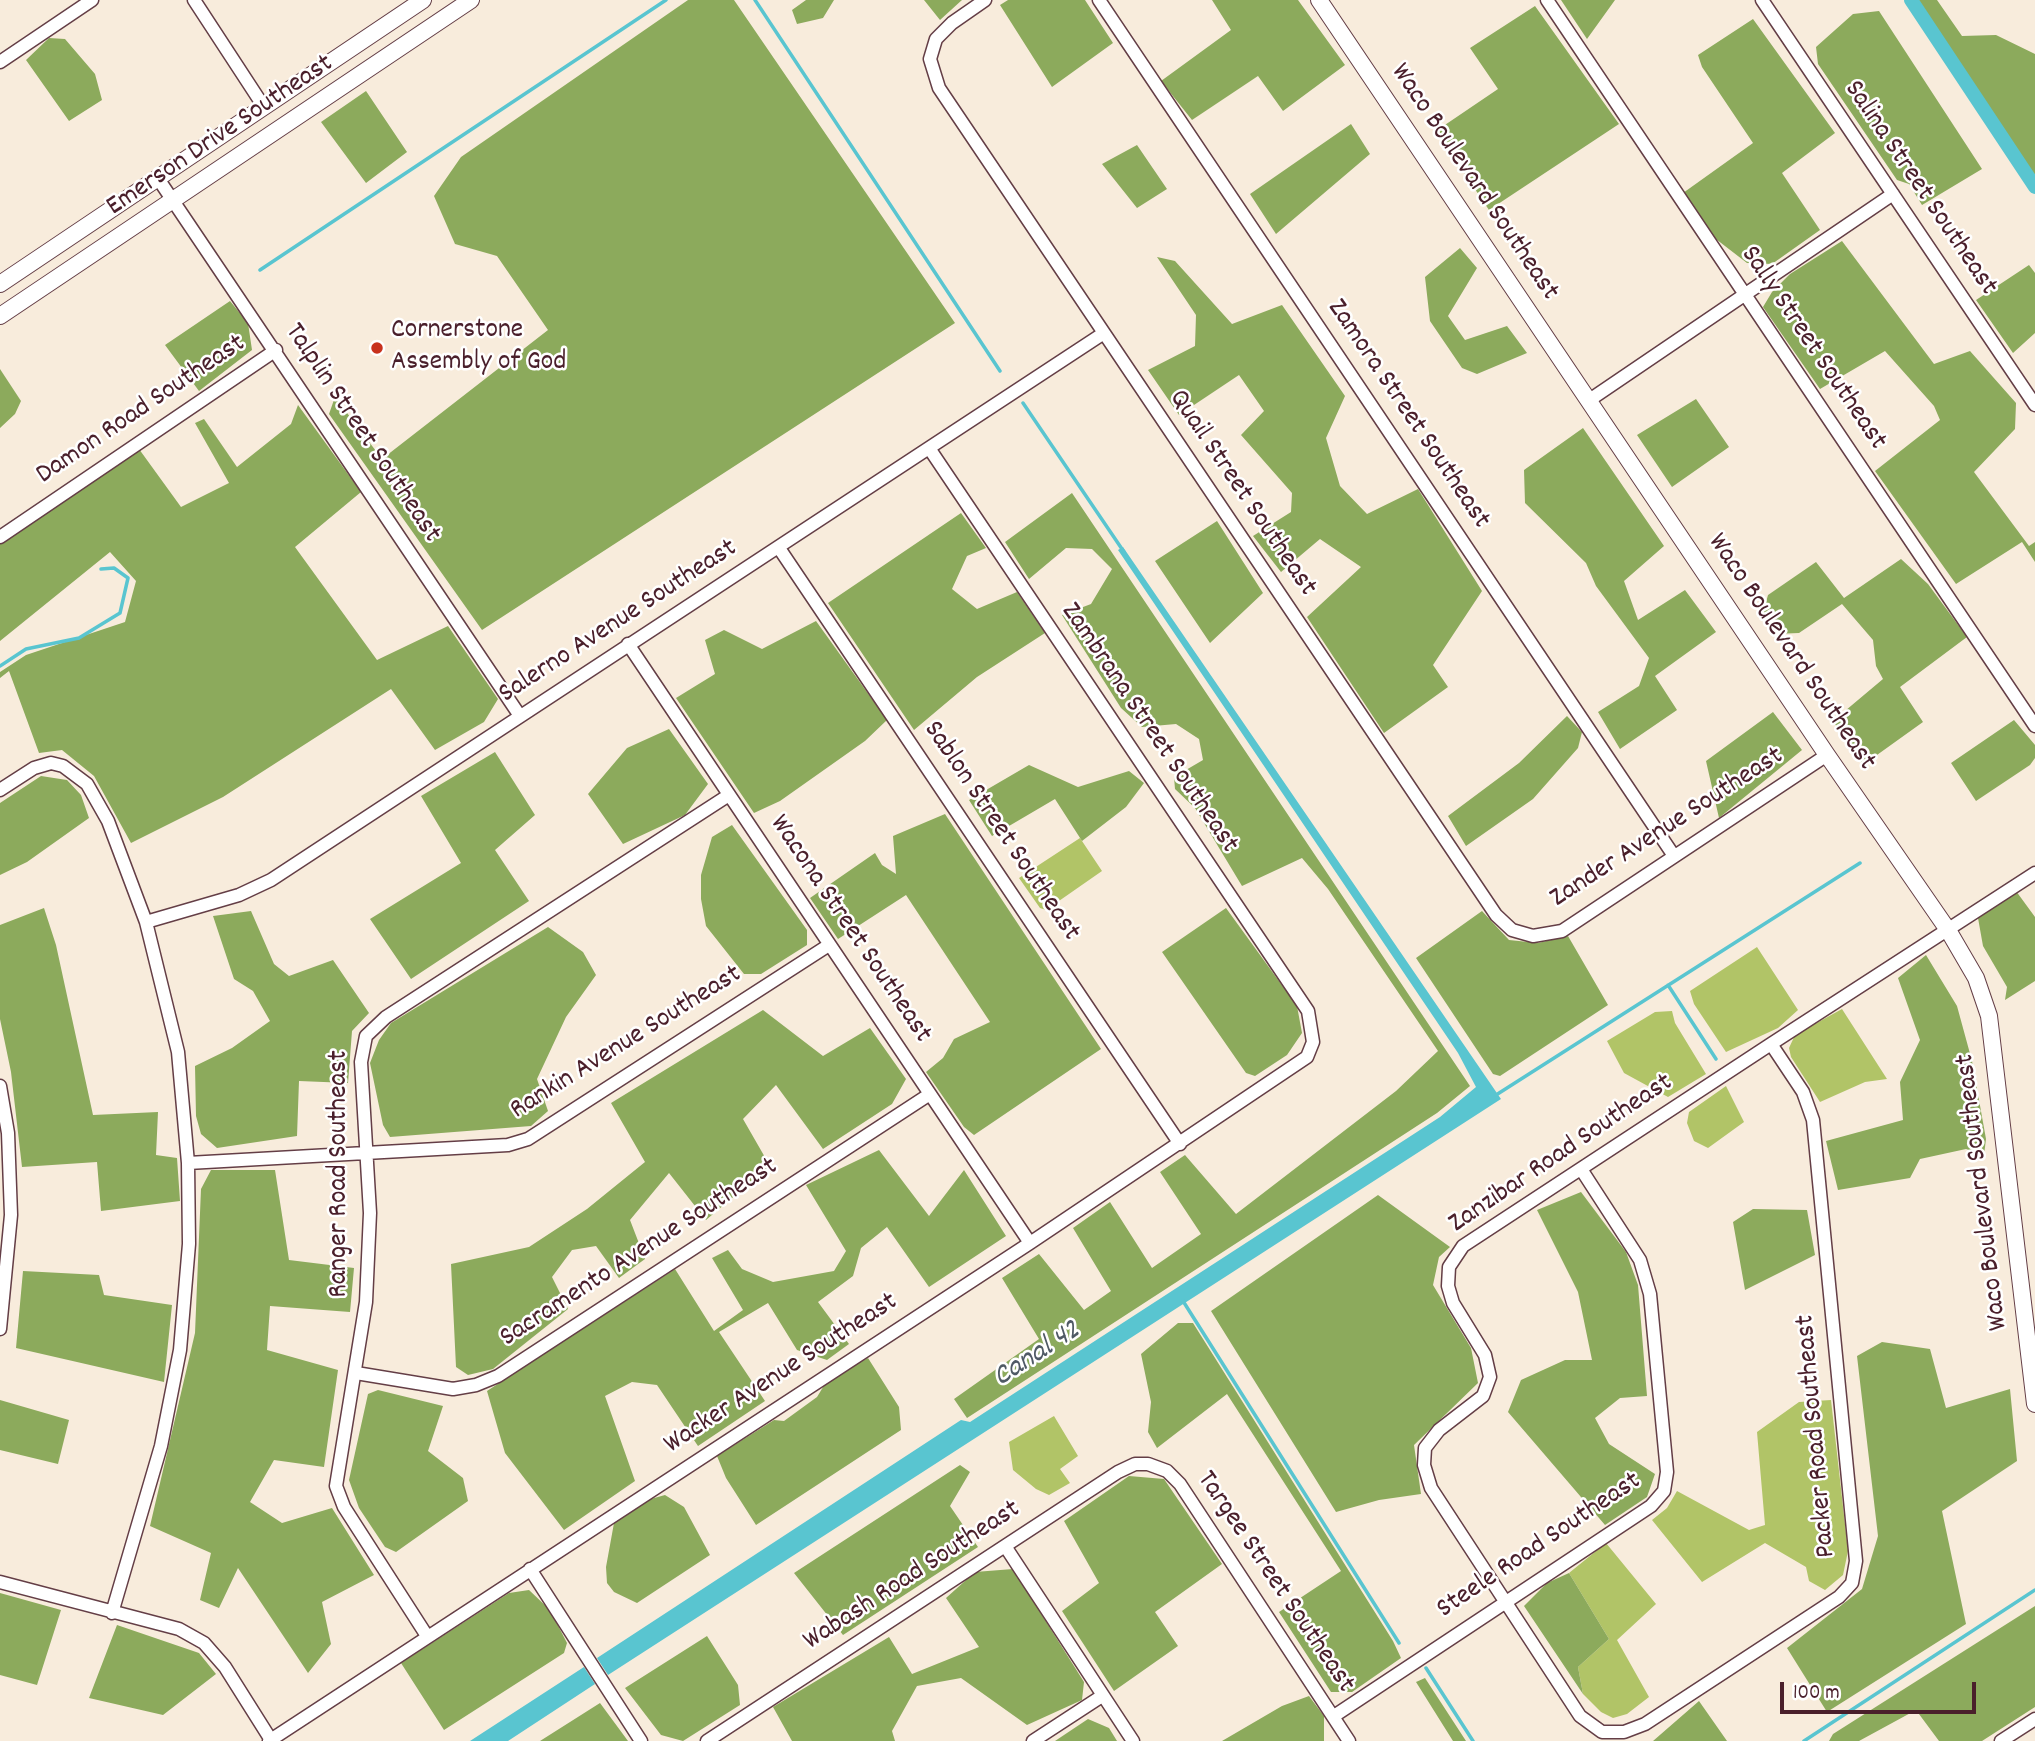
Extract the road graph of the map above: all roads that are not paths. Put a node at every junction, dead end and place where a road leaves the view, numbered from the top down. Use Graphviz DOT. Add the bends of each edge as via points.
graph roads {
  1 [pos="92,0"];
  2 [pos="194,0"];
  3 [pos="423,0"];
  4 [pos="471,0"];
  5 [pos="985,0"];
  6 [pos="1099,0"];
  7 [pos="1319,0"];
  8 [pos="1547,0"];
  9 [pos="1762,0"];
  10 [pos="0,62"];
  11 [pos="264,107"];
  12 [pos="159,180"];
  13 [pos="1893,194"];
  14 [pos="174,201"];
  15 [pos="0,284"];
  16 [pos="1745,294"];
  17 [pos="0,316"];
  18 [pos="1104,333"];
  19 [pos="276,350"];
  20 [pos="1588,401"];
  21 [pos="2035,405"];
  22 [pos="929,448"];
  23 [pos="0,537"];
  24 [pos="779,548"];
  25 [pos="628,645"];
  26 [pos="520,716"];
  27 [pos="2035,726"];
  28 [pos="1827,755"];
  29 [pos="0,790"];
  30 [pos="729,794"];
  31 [pos="1674,856"];
  32 [pos="2035,873"];
  33 [pos="146,922"];
  34 [pos="1948,930"];
  35 [pos="1533,936"];
  36 [pos="829,945"];
  37 [pos="1313,1042"];
  38 [pos="1771,1044"];
  39 [pos="0,1086"];
  40 [pos="930,1094"];
  41 [pos="1181,1144"];
  42 [pos="366,1151"];
  43 [pos="188,1163"];
  44 [pos="1581,1169"];
  45 [pos="1030,1243"];
  46 [pos="0,1329"];
  47 [pos="356,1373"];
  48 [pos="2035,1404"];
  49 [pos="1148,1464"];
  50 [pos="1005,1546"];
  51 [pos="530,1569"];
  52 [pos="0,1581"];
  53 [pos="1504,1602"];
  54 [pos="113,1613"];
  55 [pos="427,1636"];
  56 [pos="1102,1696"];
  57 [pos="1334,1716"];
  58 [pos="2035,1719"];
  59 [pos="1602,1732"];
  60 [pos="270,1740"];
  61 [pos="641,1741"];
  62 [pos="708,1741"];
  63 [pos="1033,1741"];
  64 [pos="1133,1741"];
  65 [pos="1349,1741"];
  66 [pos="2001,1741"];
  1 -- 10 [label="street"];
  2 -- 11 [label="street"];
  3 -- 11 [label="street, Emerson Drive Southeast"];
  4 -- 14 [label="street, Emerson Drive Southeast"];
  5 -- 18 [label="street, Quail Street Southeast" via="936,39 930,59 939,88"];
  6 -- 31 [label="street, Zamora Street Southeast"];
  7 -- 20 [label="street, Waco Boulevard Southeast"];
  8 -- 16 [label="street, Sally Street Southeast"];
  9 -- 13 [label="street, Salina Street Southeast"];
  11 -- 12 [label="street, Emerson Drive Southeast"];
  12 -- 14 [label="street, Talplin Street Southeast"];
  12 -- 15 [label="street, Emerson Drive Southeast"];
  13 -- 16 [label="street"];
  13 -- 21 [label="street, Salina Street Southeast"];
  14 -- 17 [label="street, Emerson Drive Southeast"];
  14 -- 19 [label="street, Talplin Street Southeast"];
  16 -- 20 [label="street"];
  16 -- 27 [label="street, Sally Street Southeast"];
  18 -- 22 [label="street, Salerno Avenue Southeast"];
  18 -- 35 [label="street, Quail Street Southeast" via="1496,915 1513,930"];
  19 -- 23 [label="street, Damon Road Southeast"];
  19 -- 26 [label="street, Talplin Street Southeast"];
  20 -- 28 [label="street, Waco Boulevard Southeast"];
  22 -- 24 [label="street, Salerno Avenue Southeast"];
  22 -- 37 [label="street, Zambrana Street Southeast" via="1308,1011"];
  24 -- 25 [label="street, Salerno Avenue Southeast"];
  24 -- 41 [label="street, Sablon Street Southeast"];
  25 -- 26 [label="street, Salerno Avenue Southeast"];
  25 -- 30 [label="street, Wacona Street Southeast"];
  26 -- 33 [label="street, Salerno Avenue Southeast" via="271,880 239,895"];
  28 -- 31 [label="street, Zander Avenue Southeast"];
  28 -- 34 [label="street, Waco Boulevard Southeast"];
  29 -- 33 [label="street" via="34,768 51,763 87,784 108,821"];
  30 -- 36 [label="street, Wacona Street Southeast"];
  30 -- 42 [label="street, Ranger Road Southeast" via="386,1017 366,1036 361,1062"];
  31 -- 35 [label="street, Zander Avenue Southeast" via="1562,931"];
  32 -- 34 [label="street, Zanzibar Road Southeast"];
  33 -- 43 [label="street" via="178,1052"];
  34 -- 38 [label="street, Zanzibar Road Southeast"];
  34 -- 48 [label="street, Waco Boulevard Southeast" via="1976,978 1989,1016"];
  36 -- 40 [label="street, Wacona Street Southeast"];
  36 -- 42 [label="street, Rankin Avenue Southeast" via="528,1139 508,1145"];
  37 -- 41 [label="street, Wacker Avenue Southeast" via="1307,1057 1293,1069"];
  38 -- 44 [label="street, Zanzibar Road Southeast"];
  38 -- 59 [label="street, Packer Road Southeast" via="1803,1092 1814,1120 1856,1561 1852,1583 1839,1597 1645,1724 1624,1732"];
  39 -- 46 [label="street" via="8,1133 11,1215"];
  40 -- 45 [label="street, Wacona Street Southeast"];
  40 -- 47 [label="street, Sacramento Avenue Southeast" via="498,1376 453,1389"];
  41 -- 45 [label="street, Wacker Avenue Southeast"];
  42 -- 43 [label="street, Rankin Avenue Southeast"];
  42 -- 47 [label="street, Ranger Road Southeast" via="370,1226"];
  43 -- 54 [label="street" via="189,1244 180,1350 161,1446"];
  44 -- 53 [label="street, Steele Road Southeast" via="1640,1260 1647,1283 1667,1472 1664,1491 1651,1506"];
  44 -- 53 [label="street, Zanzibar Road Southeast" via="1463,1246 1449,1267 1453,1303 1486,1354 1490,1377 1473,1407 1439,1430 1425,1448 1424,1465 1431,1488"];
  45 -- 51 [label="street, Wacker Avenue Southeast"];
  47 -- 55 [label="street, Ranger Road Southeast" via="336,1486 344,1507"];
  49 -- 50 [label="street, Wabash Road Southeast" via="1118,1472"];
  49 -- 57 [label="street, Targee Street Southeast" via="1167,1471 1180,1484"];
  50 -- 56 [label="street"];
  50 -- 62 [label="street, Wabash Road Southeast"];
  51 -- 55 [label="street, Wacker Avenue Southeast"];
  51 -- 61 [label="street"];
  52 -- 54 [label="street"];
  53 -- 57 [label="street, Steele Road Southeast"];
  53 -- 59 [label="street, Zanzibar Road Southeast" via="1580,1716"];
  54 -- 60 [label="street" via="179,1629 204,1643 225,1667"];
  55 -- 60 [label="street, Wacker Avenue Southeast"];
  56 -- 63 [label="street"];
  56 -- 64 [label="street"];
  57 -- 65 [label="street, Targee Street Southeast"];
  58 -- 66 [label="street"];
}
